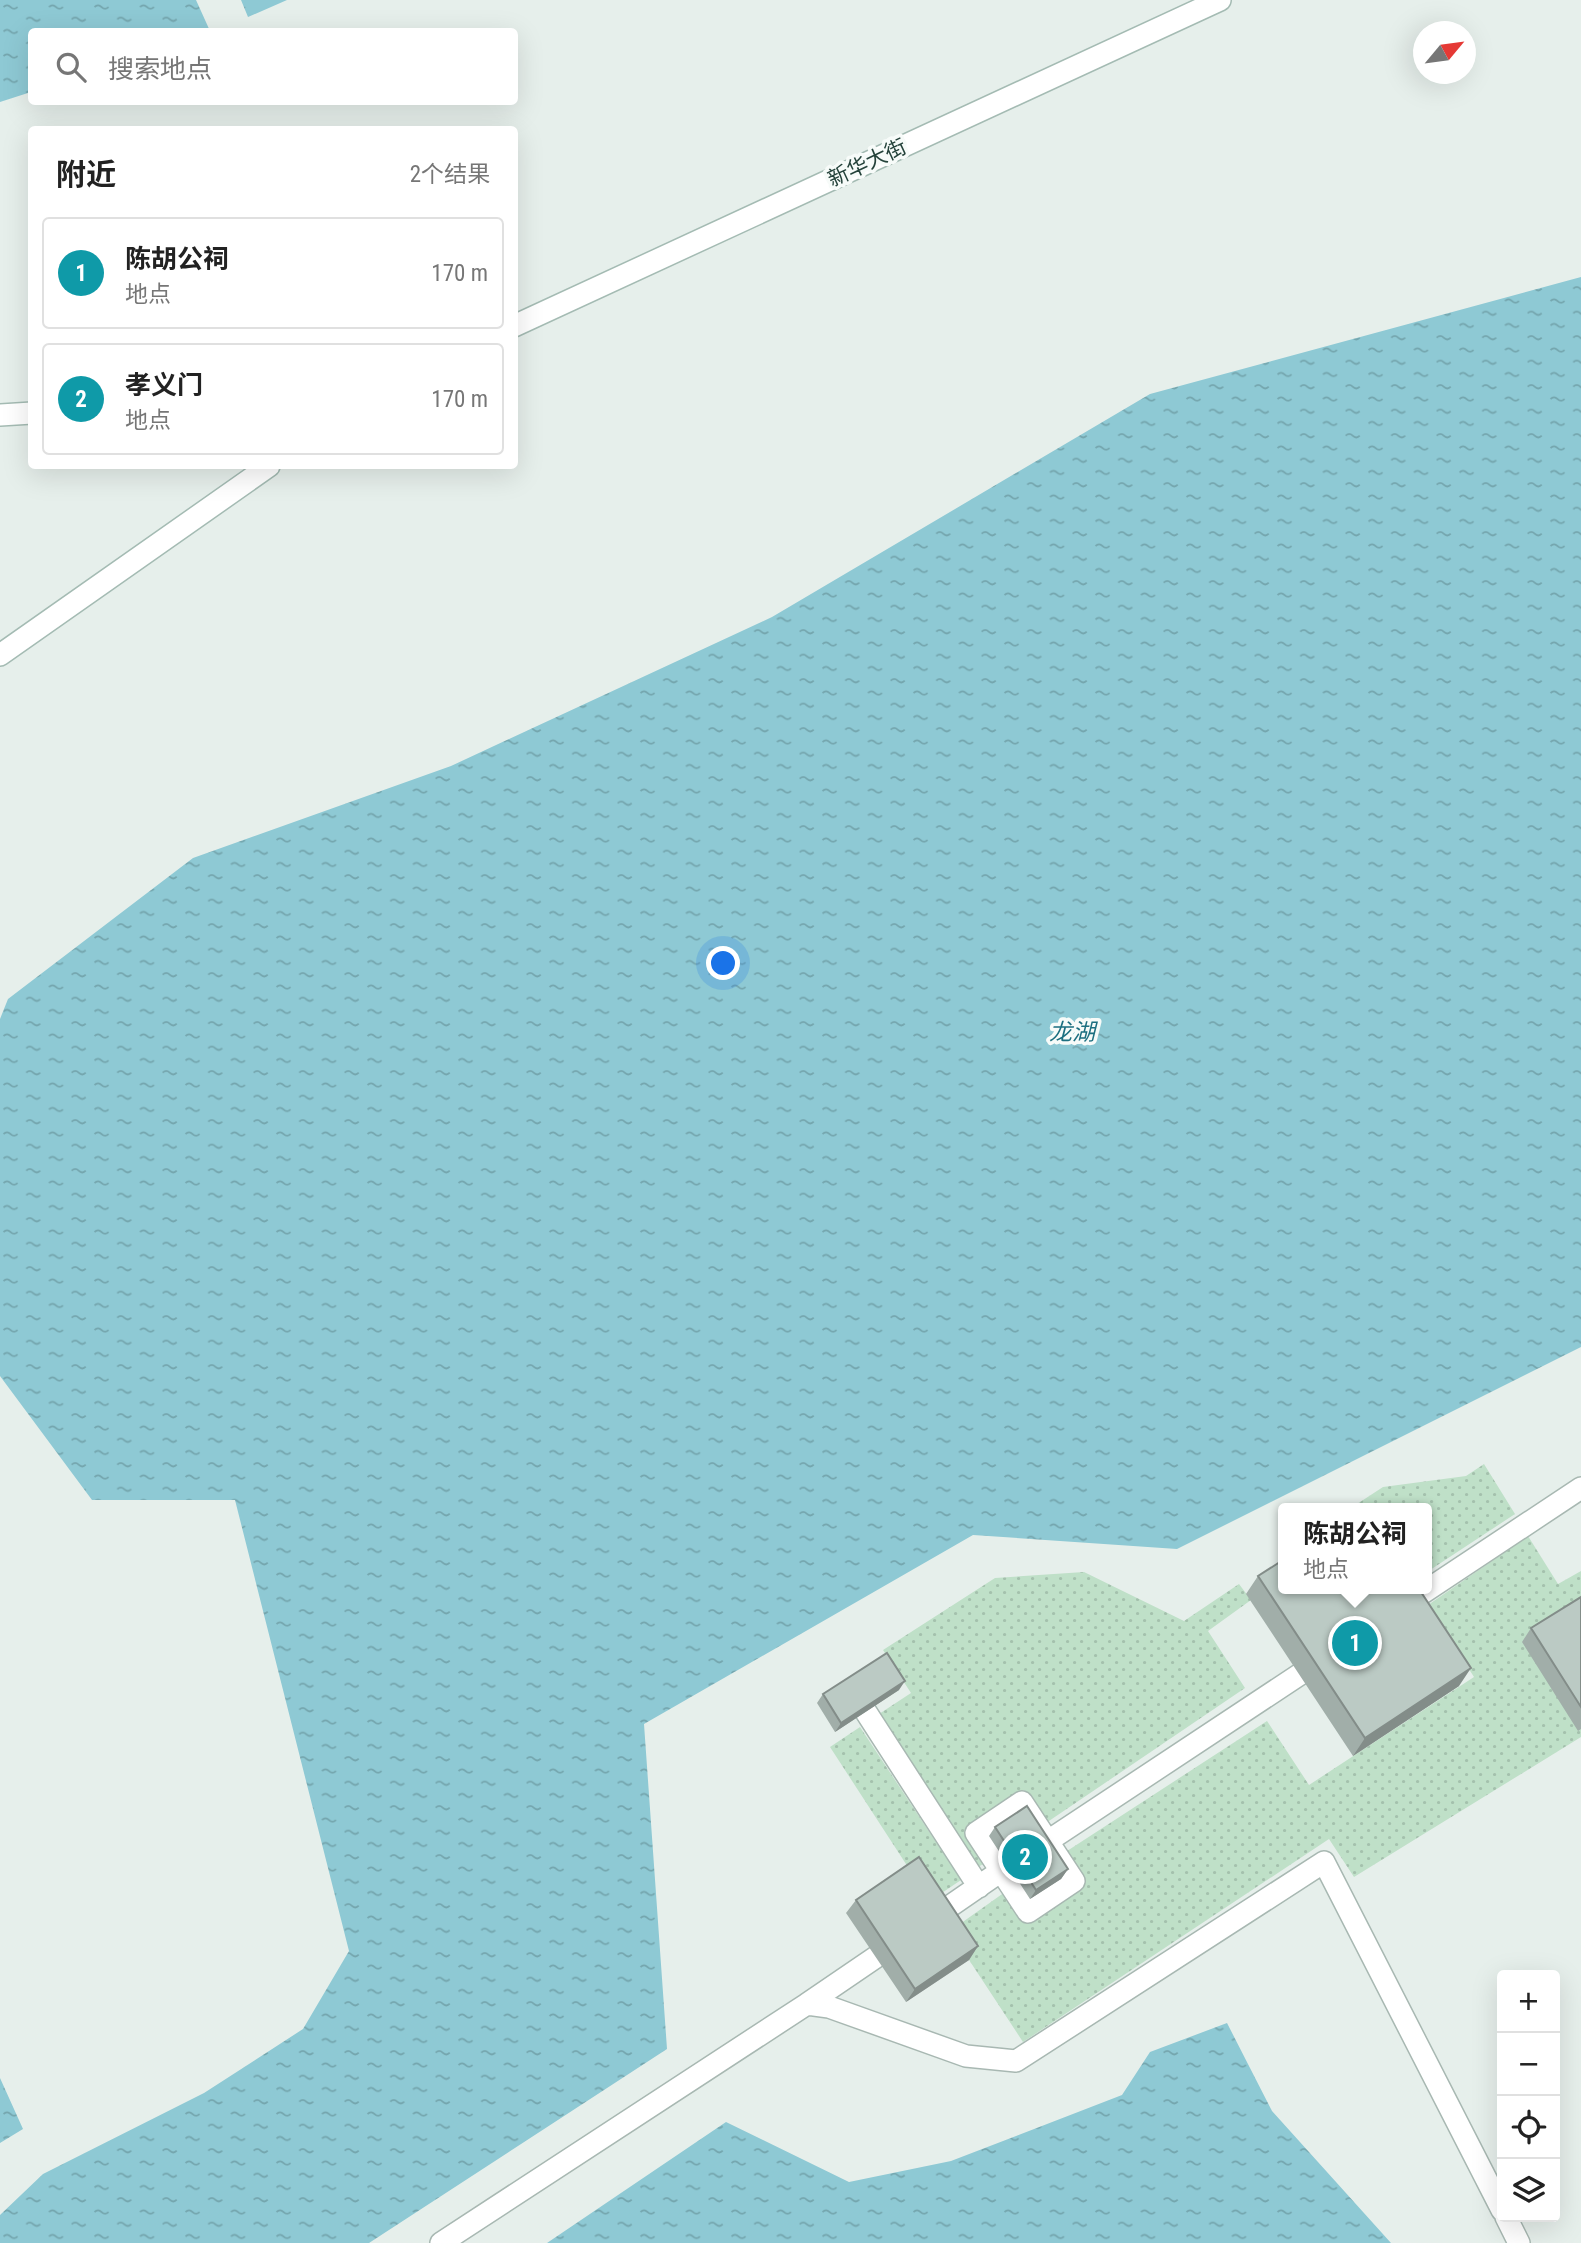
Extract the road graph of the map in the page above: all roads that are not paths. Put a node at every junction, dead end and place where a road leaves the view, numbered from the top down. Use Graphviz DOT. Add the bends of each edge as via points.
graph roads {
  1 [pos="1220,0"];
  2 [pos="518,324"];
  3 [pos="28,413"];
  4 [pos="0,415"];
  5 [pos="265,469"];
  6 [pos="0,655"];
  7 [pos="1581,1488"];
  8 [pos="1432,1587"];
  9 [pos="1422,1594"];
  10 [pos="1384,1619"];
  11 [pos="1338,1649"];
  12 [pos="866,1712"];
  13 [pos="1048,1842"];
  14 [pos="1001,1871"];
  15 [pos="979,1886"];
  16 [pos="807,2004"];
  17 [pos="1497,2200"];
  18 [pos="1508,2222"];
  19 [pos="441,2243"];
  20 [pos="1519,2243"];
  1 -- 2 [label="street, 新华大街"];
  3 -- 4 [label="street"];
  5 -- 6 [label="street"];
  7 -- 8 [label="street"];
  9 -- 10 [label="street"];
  11 -- 13 [label="street"];
  12 -- 15 [label="street"];
  13 -- 14 [label="street" via="1022,1802 976,1833"];
  13 -- 14 [label="street" via="1074,1881 1028,1912"];
  14 -- 15 [label="street"];
  15 -- 16 [label="street"];
  16 -- 17 [label="street" via="829,2007 966,2056 1016,2061 1324,1862"];
  16 -- 19 [label="street"];
  18 -- 20 [label="street"];
}
